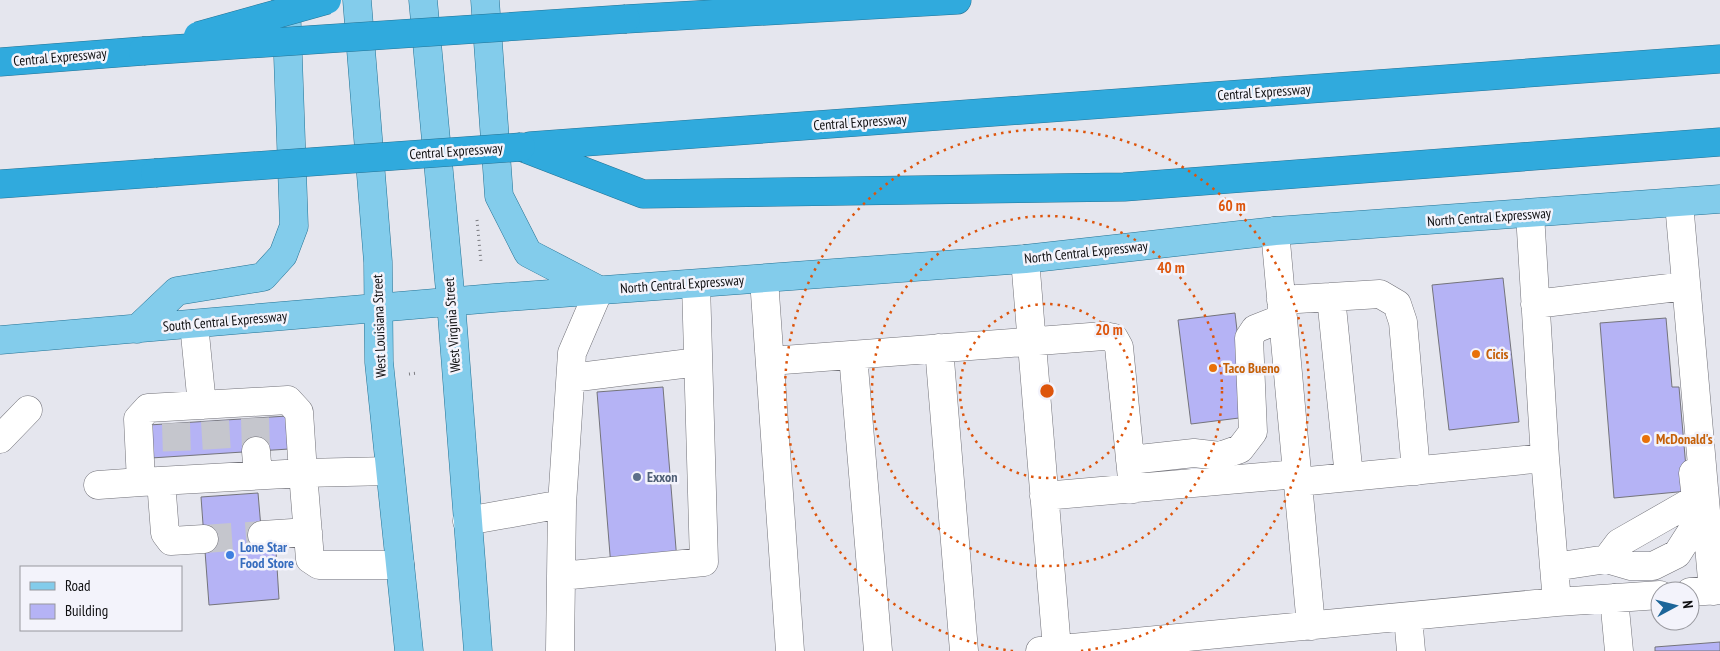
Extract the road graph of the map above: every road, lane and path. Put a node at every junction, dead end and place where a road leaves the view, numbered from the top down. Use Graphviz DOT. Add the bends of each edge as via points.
graph roads {
  1 [pos="286,0"];
  2 [pos="327,0"];
  3 [pos="357,0"];
  4 [pos="423,0"];
  5 [pos="485,0"];
  6 [pos="957,0"];
  7 [pos="144,51"];
  8 [pos="1720,59"];
  9 [pos="0,62"];
  10 [pos="1720,142"];
  11 [pos="521,146"];
  12 [pos="0,184"];
  13 [pos="1720,200"];
  14 [pos="1679,203"];
  15 [pos="1530,214"];
  16 [pos="1275,231"];
  17 [pos="1025,259"];
  18 [pos="764,279"];
  19 [pos="696,284"];
  20 [pos="599,290"];
  21 [pos="1687,293"];
  22 [pos="1331,297"];
  23 [pos="451,302"];
  24 [pos="1535,304"];
  25 [pos="378,307"];
  26 [pos="1282,309"];
  27 [pos="194,324"];
  28 [pos="137,329"];
  29 [pos="0,340"];
  30 [pos="1032,342"];
  31 [pos="939,348"];
  32 [pos="853,355"];
  33 [pos="770,361"];
  34 [pos="698,362"];
  35 [pos="570,378"];
  36 [pos="28,410"];
  37 [pos="210,410"];
  38 [pos="0,439"];
  39 [pos="1545,458"];
  40 [pos="1130,460"];
  41 [pos="390,471"];
  42 [pos="1416,471"];
  43 [pos="303,473"];
  44 [pos="164,475"];
  45 [pos="1350,477"];
  46 [pos="1297,478"];
  47 [pos="98,485"];
  48 [pos="1132,488"];
  49 [pos="1044,496"];
  50 [pos="1696,499"];
  51 [pos="562,504"];
  52 [pos="468,521"];
  53 [pos="308,532"];
  54 [pos="262,535"];
  55 [pos="204,539"];
  56 [pos="1607,559"];
  57 [pos="400,565"];
  58 [pos="1554,567"];
  59 [pos="561,576"];
  60 [pos="1708,591"];
  61 [pos="1650,596"];
  62 [pos="1614,598"];
  63 [pos="1557,602"];
  64 [pos="1408,616"];
  65 [pos="1310,626"];
  66 [pos="1048,650"];
  67 [pos="409,651"];
  68 [pos="478,651"];
  69 [pos="560,651"];
  70 [pos="790,651"];
  71 [pos="878,651"];
  72 [pos="964,651"];
  73 [pos="1411,651"];
  74 [pos="1619,651"];
  1 -- 28 [label="main road" via="294,226 283,255 263,277 177,290"];
  2 -- 7 [label="highway, bridge"];
  3 -- 25 [label="main road, West Louisiana Street" via="378,262"];
  4 -- 23 [label="main road, West Virginia Street"];
  5 -- 20 [label="main road" via="499,196 528,253"];
  6 -- 7 [label="highway, Central Expressway, bridge"];
  7 -- 9 [label="highway, Central Expressway"];
  8 -- 11 [label="highway, Central Expressway"];
  10 -- 11 [label="highway" via="1124,187 643,194"];
  11 -- 12 [label="highway, Central Expressway, bridge"];
  13 -- 14 [label="main road, North Central Expressway"];
  14 -- 15 [label="main road, North Central Expressway"];
  14 -- 21 [label="lane"];
  15 -- 16 [label="main road, North Central Expressway"];
  15 -- 24 [label="lane"];
  16 -- 17 [label="main road, North Central Expressway"];
  16 -- 26 [label="lane"];
  17 -- 18 [label="main road, North Central Expressway"];
  17 -- 30 [label="lane"];
  18 -- 19 [label="main road, North Central Expressway"];
  18 -- 33 [label="lane"];
  19 -- 20 [label="main road, North Central Expressway"];
  19 -- 34 [label="lane"];
  20 -- 23 [label="main road, North Central Expressway"];
  20 -- 35 [label="lane" via="572,353"];
  21 -- 24 [label="lane"];
  21 -- 50 [label="lane" via="1676,316"];
  21 -- 60 [label="lane"];
  22 -- 26 [label="lane"];
  22 -- 42 [label="lane" via="1380,294 1397,304 1403,322"];
  22 -- 45 [label="lane"];
  23 -- 25 [label="main road, South Central Expressway"];
  23 -- 52 [label="main road, West Virginia Street"];
  24 -- 39 [label="lane"];
  25 -- 27 [label="main road, South Central Expressway"];
  25 -- 41 [label="main road, West Louisiana Street" via="379,362"];
  26 -- 40 [label="lane" via="1254,329 1249,338 1253,432 1240,449 1220,456 1194,453"];
  26 -- 46 [label="lane"];
  27 -- 28 [label="main road, South Central Expressway"];
  27 -- 37 [label="lane"];
  28 -- 29 [label="main road, South Central Expressway"];
  30 -- 31 [label="lane"];
  30 -- 40 [label="lane" via="1114,338 1119,347"];
  30 -- 49 [label="lane"];
  31 -- 32 [label="lane"];
  31 -- 72 [label="lane"];
  32 -- 33 [label="lane"];
  32 -- 71 [label="lane"];
  33 -- 70 [label="lane"];
  34 -- 35 [label="lane"];
  34 -- 59 [label="lane" via="704,562"];
  35 -- 51 [label="lane"];
  36 -- 38 [label="lane"];
  37 -- 43 [label="lane" via="254,410 288,400 299,412"];
  37 -- 44 [label="lane" via="175,415 148,408 138,419"];
  39 -- 42 [label="lane"];
  39 -- 58 [label="lane"];
  40 -- 48 [label="lane"];
  41 -- 43 [label="lane"];
  41 -- 57 [label="main road, West Louisiana Street"];
  42 -- 45 [label="lane"];
  43 -- 44 [label="lane" via="257,463 218,465"];
  43 -- 53 [label="lane"];
  44 -- 47 [label="lane"];
  44 -- 55 [label="lane" via="165,533 171,540"];
  45 -- 46 [label="lane"];
  46 -- 48 [label="lane"];
  46 -- 65 [label="lane"];
  48 -- 49 [label="lane"];
  49 -- 66 [label="lane"];
  50 -- 56 [label="lane" via="1619,543"];
  50 -- 56 [label="lane" via="1697,514 1693,528 1677,554 1653,566 1631,566"];
  51 -- 52 [label="lane"];
  51 -- 59 [label="lane"];
  52 -- 68 [label="main road, West Virginia Street"];
  53 -- 54 [label="lane"];
  53 -- 57 [label="lane" via="310,559 319,565"];
  56 -- 58 [label="lane"];
  57 -- 67 [label="main road, West Louisiana Street"];
  58 -- 63 [label="lane"];
  59 -- 69 [label="lane"];
  61 -- 62 [label="lane"];
  62 -- 63 [label="lane"];
  62 -- 74 [label="lane"];
  63 -- 64 [label="lane"];
  64 -- 65 [label="lane"];
  64 -- 73 [label="lane"];
  65 -- 66 [label="lane"];
}
